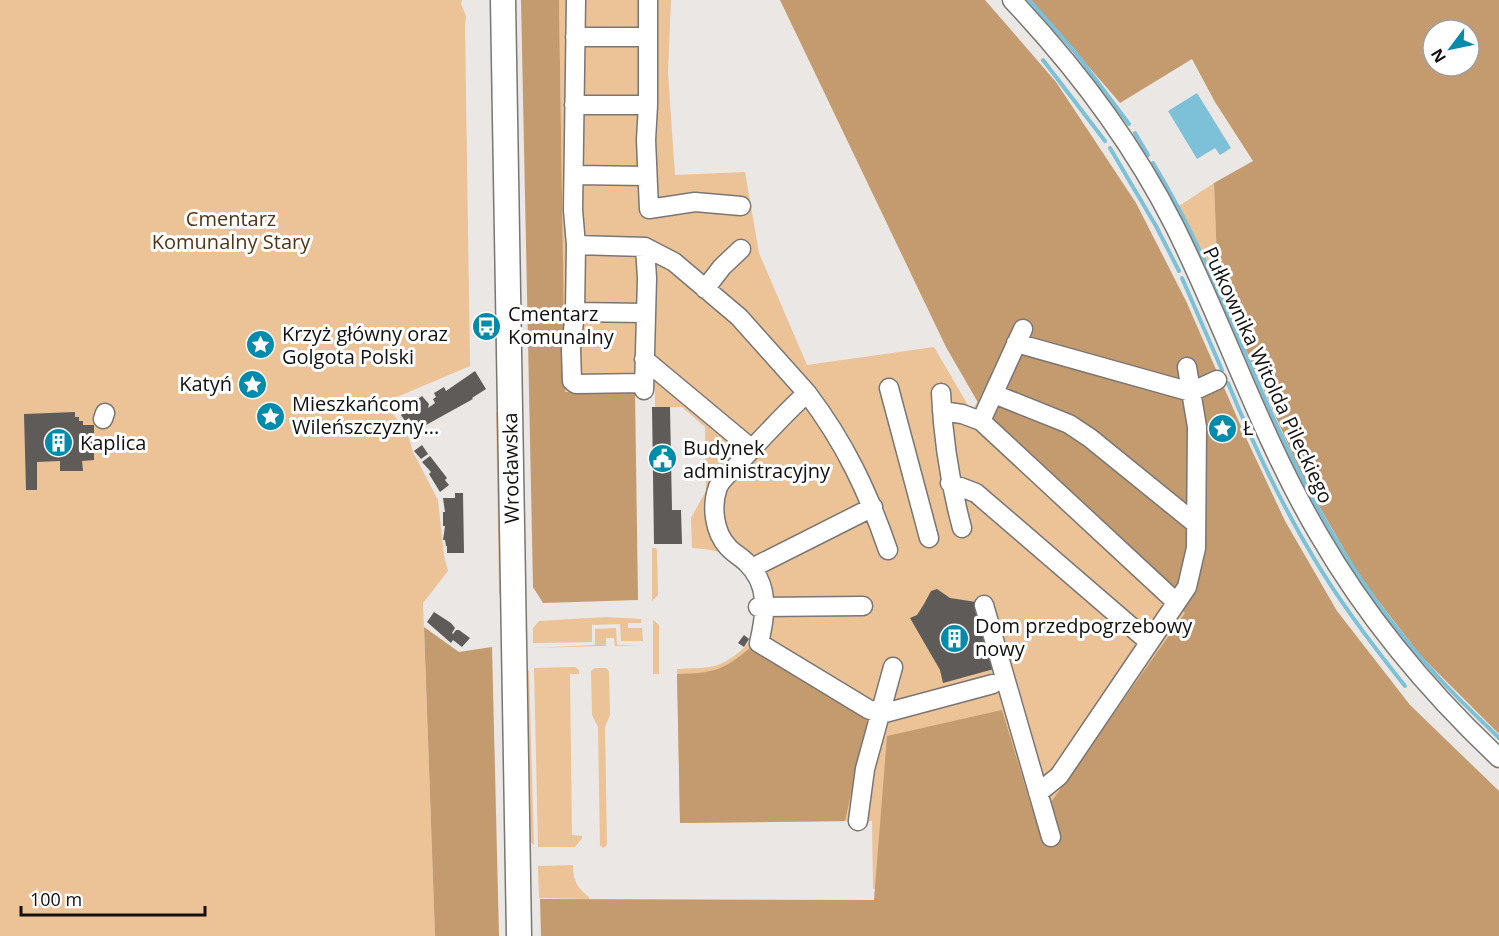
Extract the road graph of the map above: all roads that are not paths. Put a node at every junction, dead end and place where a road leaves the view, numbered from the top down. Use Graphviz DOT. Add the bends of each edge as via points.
graph roads {
  1 [pos="502,0"];
  2 [pos="576,0"];
  3 [pos="648,0"];
  4 [pos="1012,0"];
  5 [pos="575,37"];
  6 [pos="647,37"];
  7 [pos="574,105"];
  8 [pos="648,105"];
  9 [pos="574,175"];
  10 [pos="647,176"];
  11 [pos="741,206"];
  12 [pos="576,245"];
  13 [pos="645,246"];
  14 [pos="741,249"];
  15 [pos="705,289"];
  16 [pos="575,312"];
  17 [pos="645,313"];
  18 [pos="644,358"];
  19 [pos="1187,367"];
  20 [pos="1217,380"];
  21 [pos="883,390"];
  22 [pos="1191,392"];
  23 [pos="807,393"];
  24 [pos="941,393"];
  25 [pos="994,394"];
  26 [pos="942,411"];
  27 [pos="981,420"];
  28 [pos="752,449"];
  29 [pos="950,483"];
  30 [pos="873,507"];
  31 [pos="1196,524"];
  32 [pos="962,528"];
  33 [pos="924,540"];
  34 [pos="888,550"];
  35 [pos="752,568"];
  36 [pos="1176,602"];
  37 [pos="761,603"];
  38 [pos="984,605"];
  39 [pos="863,606"];
  40 [pos="1149,642"];
  41 [pos="893,667"];
  42 [pos="993,684"];
  43 [pos="881,714"];
  44 [pos="1499,758"];
  45 [pos="1038,793"];
  46 [pos="858,821"];
  47 [pos="1051,837"];
  48 [pos="519,936"];
  1 -- 48 [label="main road, Wrocławska"];
  2 -- 5 [label="street"];
  3 -- 6 [label="street"];
  4 -- 44 [label="street, Pułkownika Witolda Pileckiego" via="1082,79 1141,165 1184,246 1283,468 1351,587 1416,672"];
  5 -- 6 [label="street"];
  5 -- 7 [label="street"];
  6 -- 8 [label="street"];
  7 -- 8 [label="street"];
  7 -- 9 [label="street"];
  8 -- 10 [label="street"];
  9 -- 10 [label="street"];
  9 -- 12 [label="street"];
  10 -- 11 [label="street" via="649,209 695,202"];
  12 -- 13 [label="street"];
  12 -- 16 [label="street"];
  13 -- 15 [label="street" via="674,262"];
  13 -- 17 [label="street"];
  14 -- 15 [label="street"];
  15 -- 23 [label="street" via="739,316"];
  16 -- 17 [label="street"];
  16 -- 18 [label="street" via="573,383 644,386"];
  17 -- 18 [label="street"];
  18 -- 28 [label="street"];
  19 -- 22 [label="street"];
  20 -- 22 [label="street"];
  21 -- 33 [label="street"];
  22 -- 25 [label="street" via="1020,336"];
  22 -- 31 [label="street" via="1197,427"];
  23 -- 28 [label="street"];
  23 -- 30 [label="street" via="844,448"];
  24 -- 26 [label="street"];
  25 -- 27 [label="street"];
  25 -- 31 [label="street" via="1069,424"];
  26 -- 27 [label="street"];
  26 -- 29 [label="street"];
  27 -- 36 [label="street"];
  28 -- 35 [label="street" via="719,484 714,504 716,527 727,546"];
  29 -- 32 [label="street"];
  29 -- 40 [label="street" via="976,493"];
  30 -- 34 [label="street"];
  30 -- 35 [label="street"];
  31 -- 36 [label="street" via="1192,568 1187,587"];
  35 -- 37 [label="street" via="758,575"];
  36 -- 40 [label="street"];
  37 -- 39 [label="street"];
  37 -- 43 [label="street" via="764,625 759,643"];
  38 -- 45 [label="street"];
  40 -- 45 [label="street" via="1059,776"];
  41 -- 43 [label="street"];
  42 -- 43 [label="street"];
  43 -- 46 [label="street" via="865,769"];
  45 -- 47 [label="street"];
}
